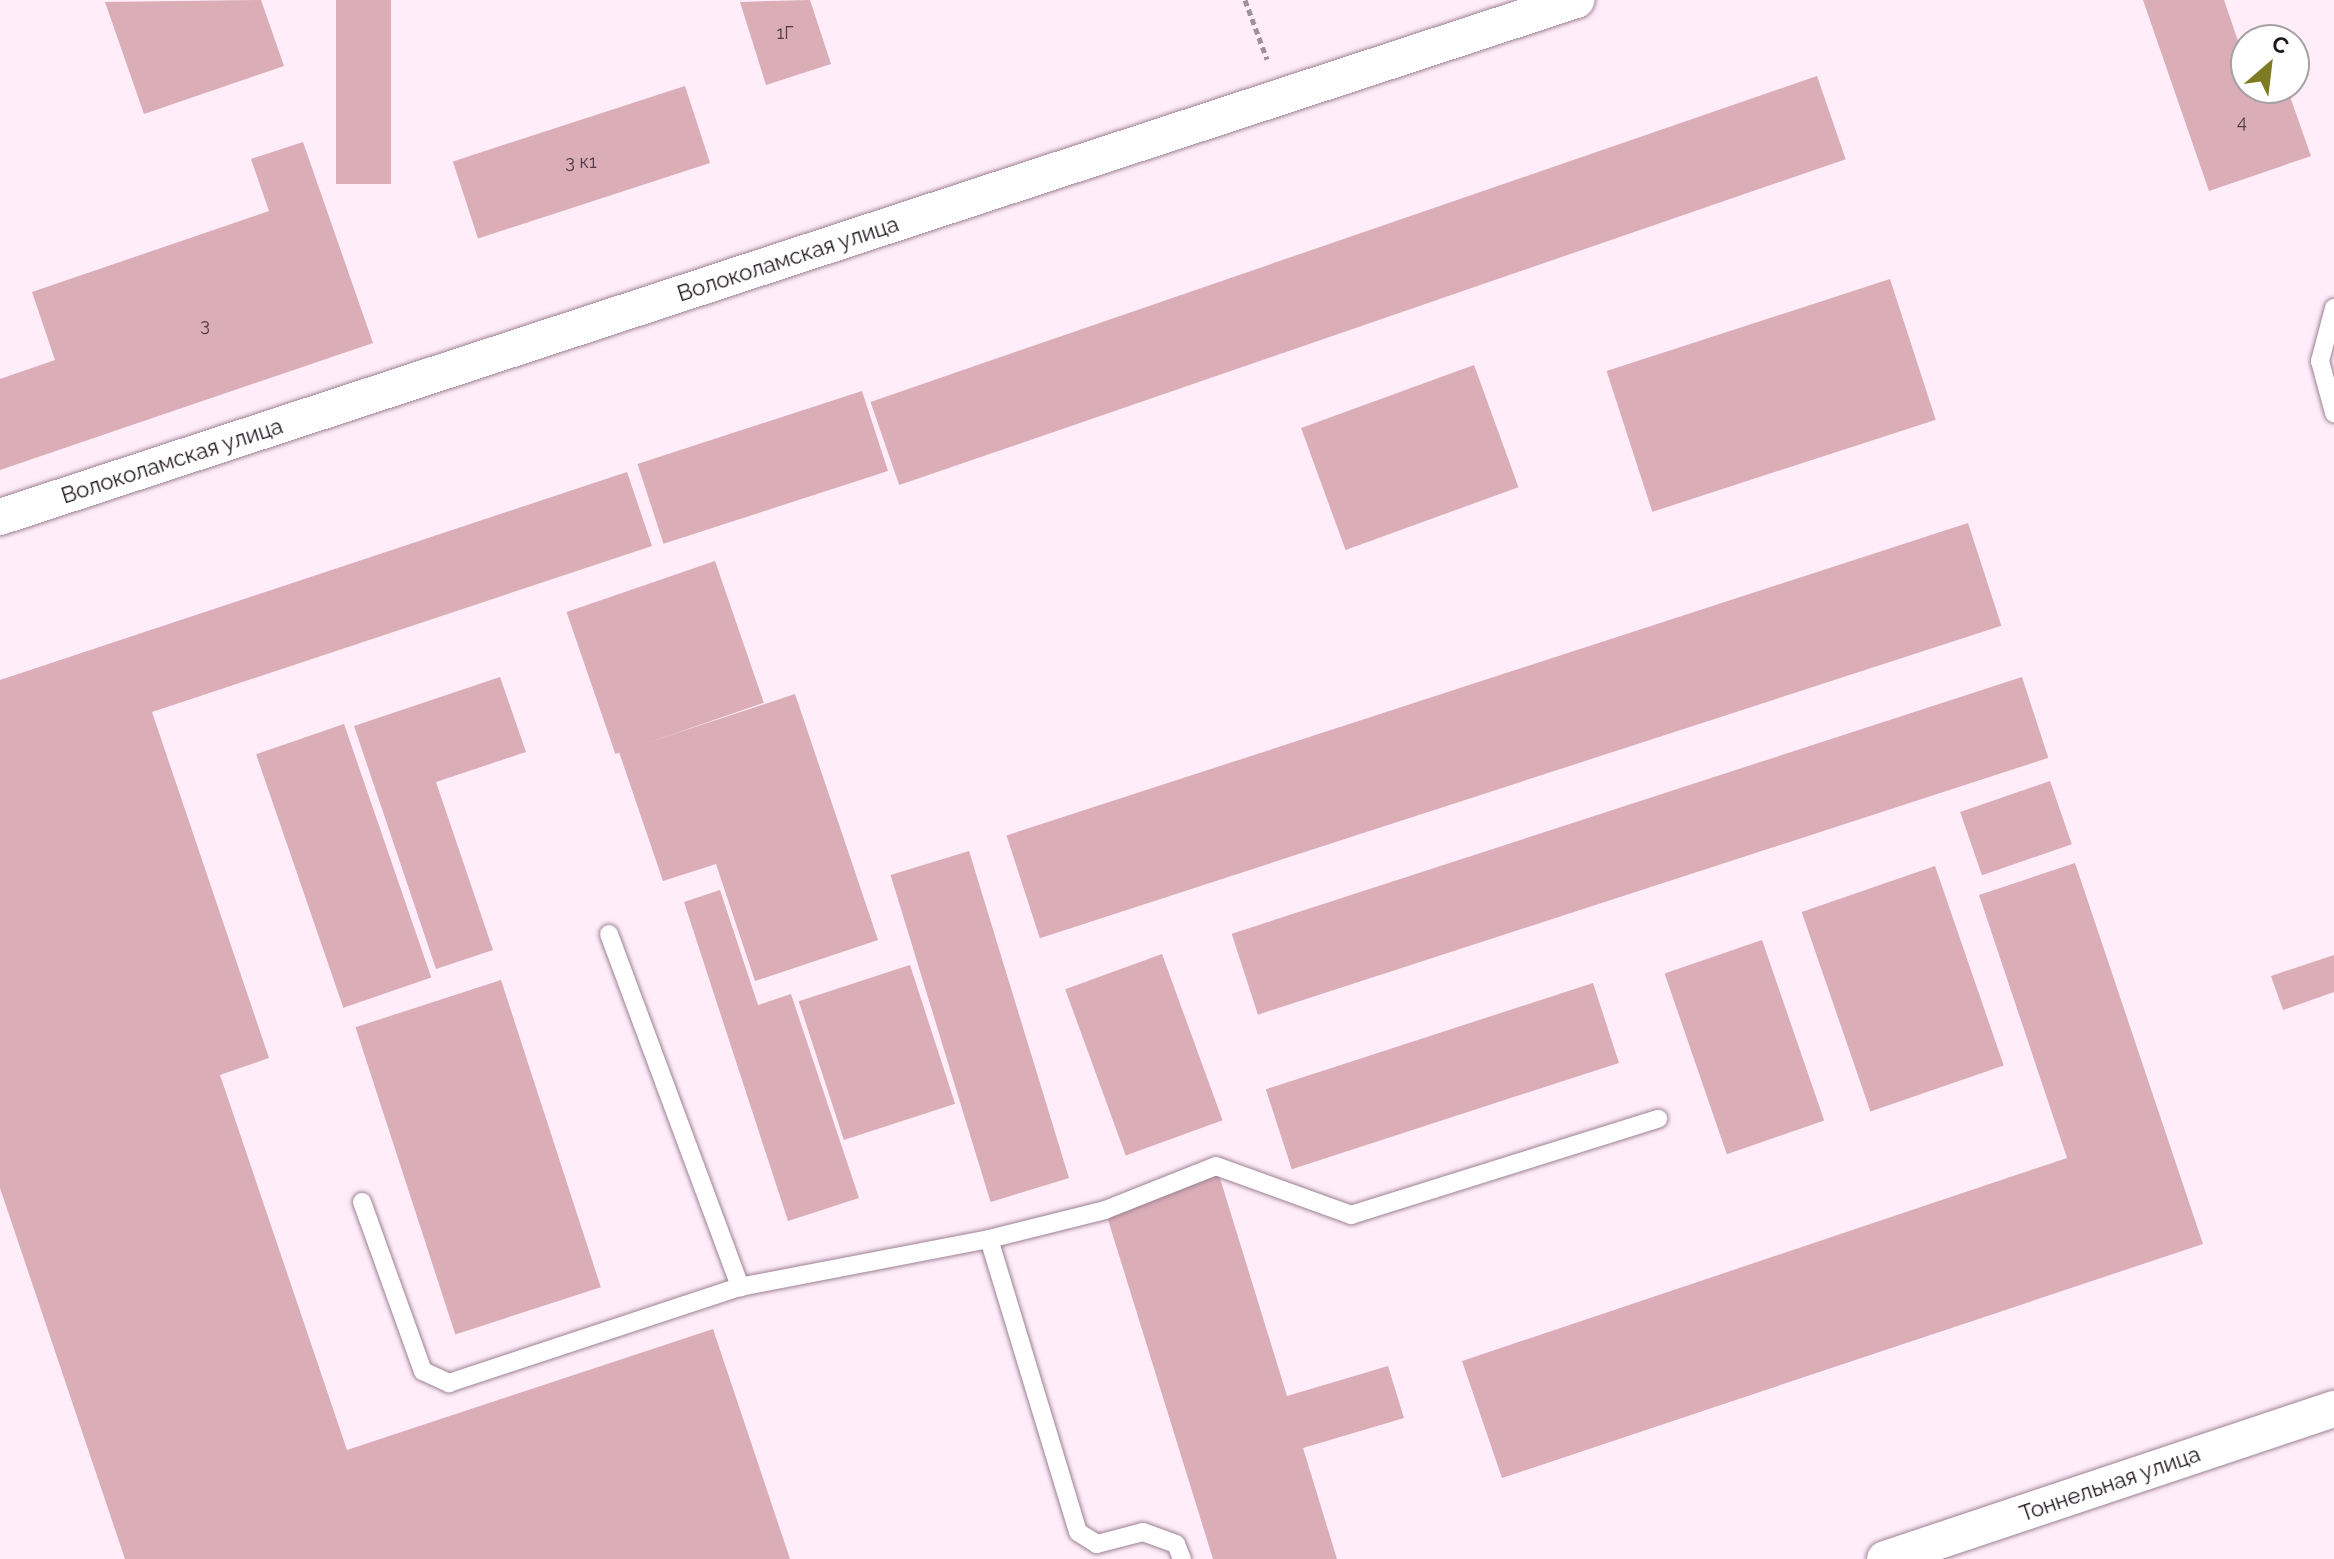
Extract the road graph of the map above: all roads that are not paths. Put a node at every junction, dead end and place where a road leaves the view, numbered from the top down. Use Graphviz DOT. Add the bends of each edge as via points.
graph roads {
  1 [pos="1576,0"];
  2 [pos="2334,308"];
  3 [pos="2334,413"];
  4 [pos="0,517"];
  5 [pos="609,934"];
  6 [pos="1658,1119"];
  7 [pos="362,1202"];
  8 [pos="989,1239"];
  9 [pos="740,1287"];
  10 [pos="2334,1409"];
  11 [pos="1946,1550"];
  12 [pos="1182,1559"];
  13 [pos="1885,1559"];
  1 -- 4 [label="street, Волоколамская улица"];
  2 -- 3 [label="lane" via="2320,361"];
  5 -- 9 [label="lane"];
  6 -- 8 [label="lane" via="1351,1215 1216,1166 1105,1210"];
  7 -- 9 [label="lane" via="423,1371 449,1383"];
  8 -- 9 [label="lane"];
  8 -- 12 [label="lane" via="1078,1532 1097,1544 1143,1532 1176,1544"];
  10 -- 11 [label="street, Тоннельная улица"];
  11 -- 13 [label="street, Тоннельная улица"];
}
